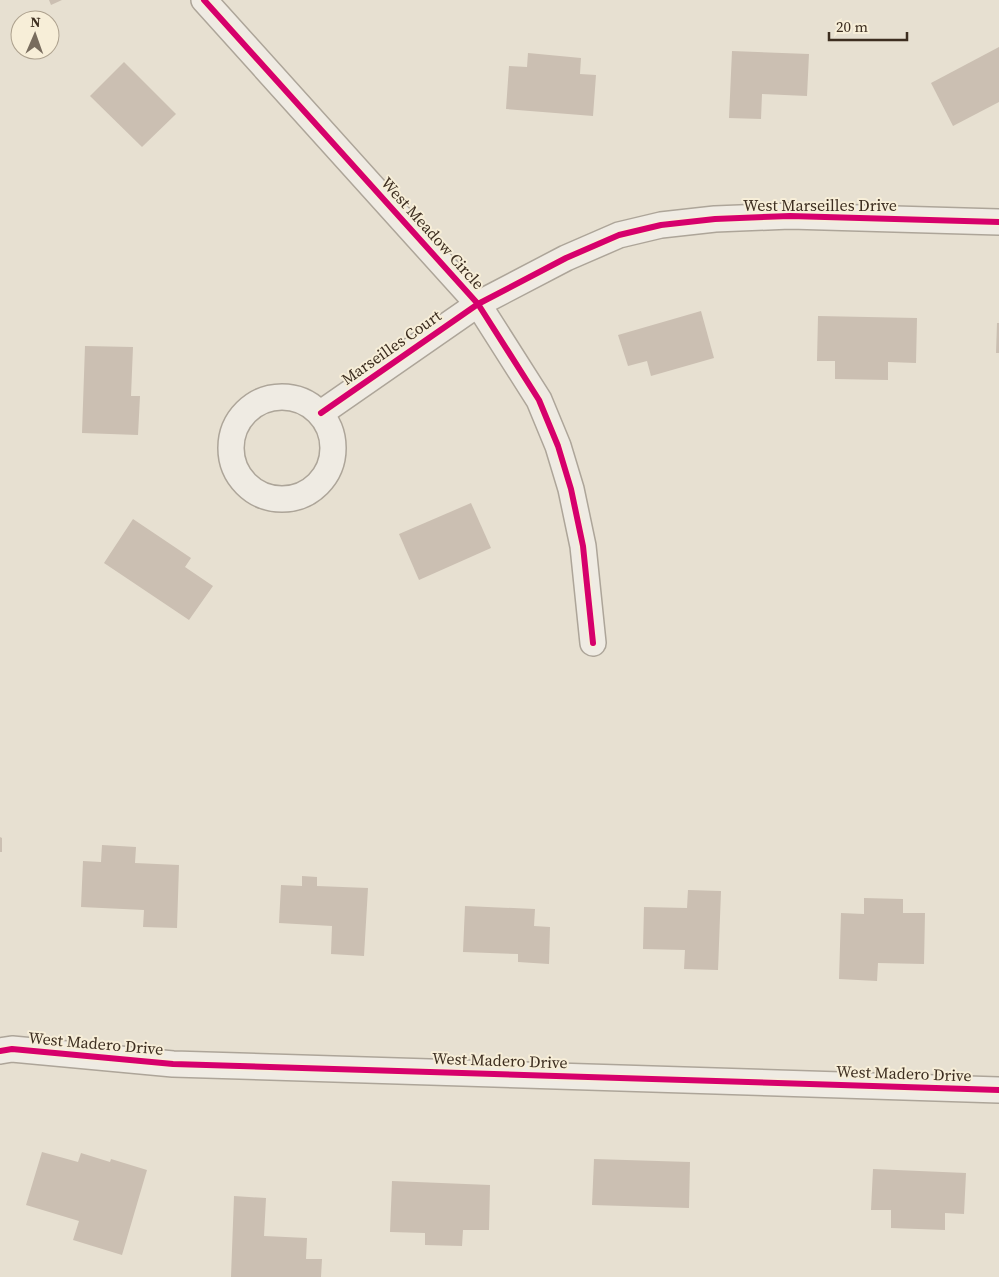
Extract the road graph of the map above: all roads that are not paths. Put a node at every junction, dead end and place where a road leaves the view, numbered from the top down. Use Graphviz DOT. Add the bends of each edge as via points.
graph roads {
  1 [pos="204,0"];
  2 [pos="999,222"];
  3 [pos="478,304"];
  4 [pos="320,413"];
  5 [pos="593,643"];
  6 [pos="0,1052"];
  7 [pos="999,1090"];
  1 -- 3 [label="street, West Meadow Circle"];
  2 -- 3 [label="street, West Marseilles Drive" via="790,216 661,225 618,235"];
  3 -- 4 [label="street, Marseilles Court"];
  3 -- 5 [label="street, West Meadow Circle" via="539,400 558,446 583,546"];
  4 -- 4 [label="street" via="290,397 272,398 256,404 243,415 234,430 231,448 234,465 242,480 254,491 270,498 302,496 316,487 327,474 333,459 334,443 330,427"];
  6 -- 7 [label="street, West Madero Drive" via="12,1049 182,1064"];
}
